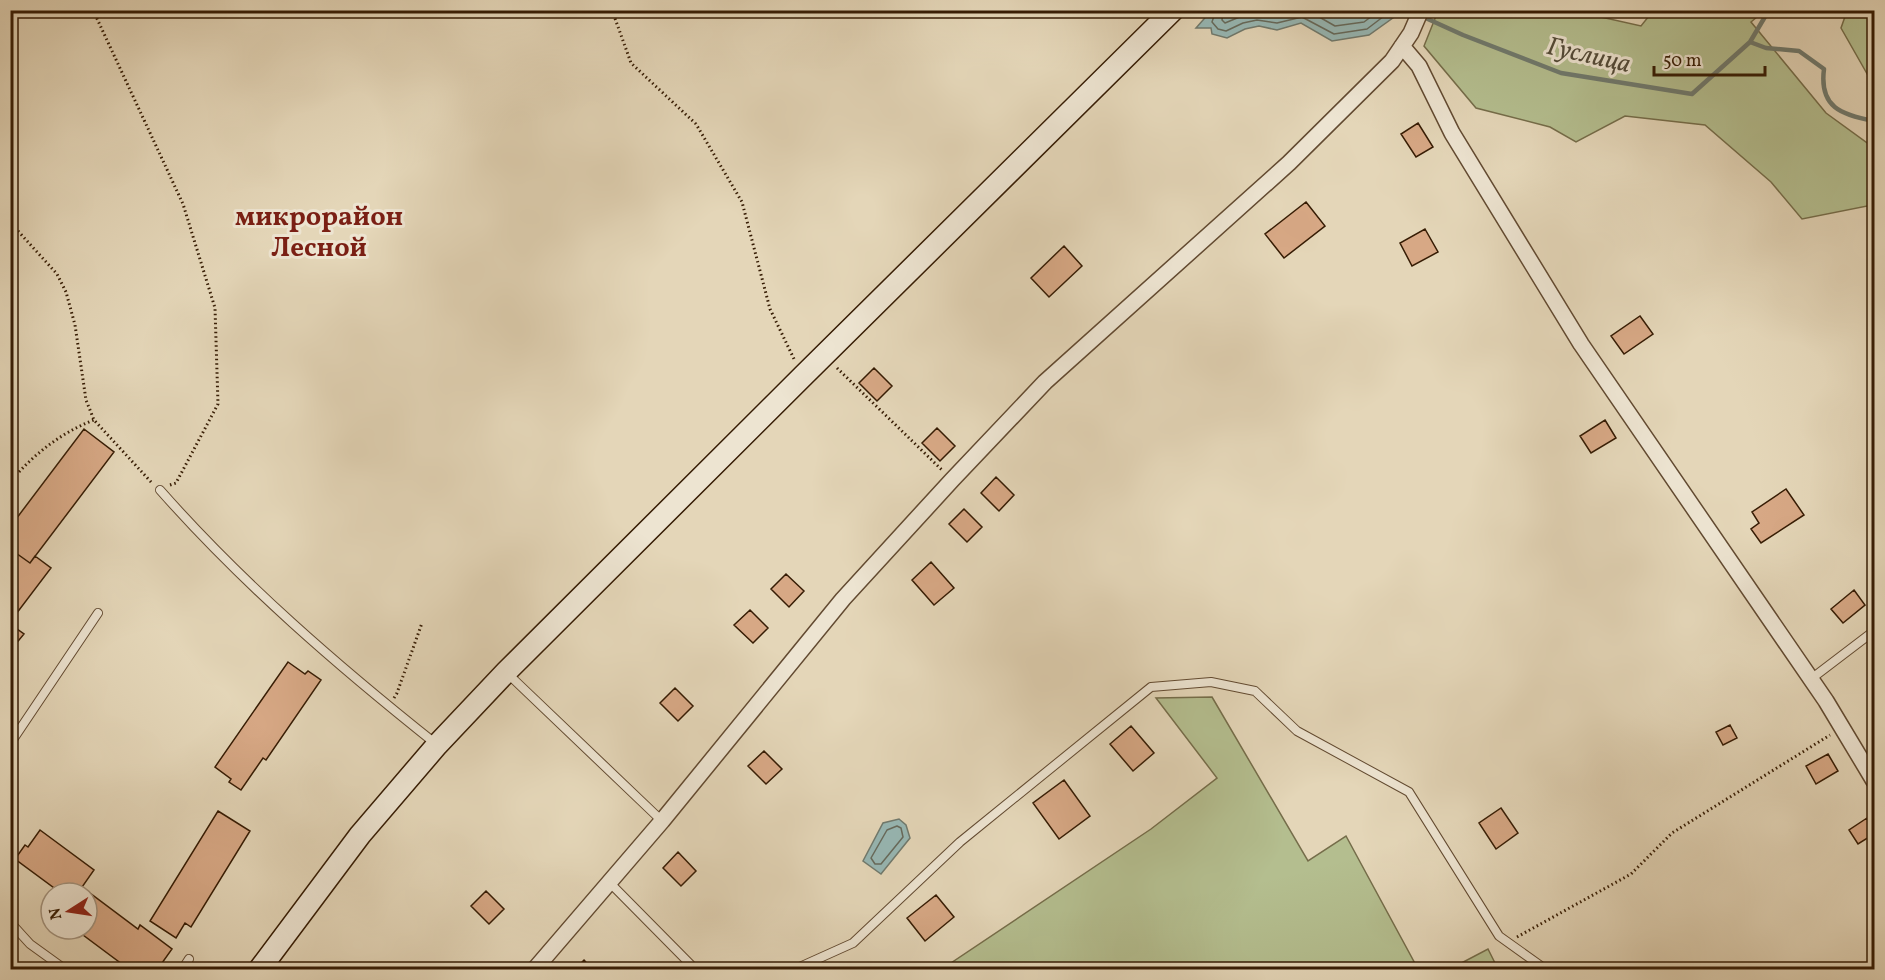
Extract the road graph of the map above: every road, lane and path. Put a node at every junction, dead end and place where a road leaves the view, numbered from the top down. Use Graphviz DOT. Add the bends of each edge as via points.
graph roads {
  1 [pos="93,10"];
  2 [pos="612,10"];
  3 [pos="1173,10"];
  4 [pos="1421,10"];
  5 [pos="1401,46"];
  6 [pos="18,231"];
  7 [pos="824,356"];
  8 [pos="802,376"];
  9 [pos="93,420"];
  10 [pos="952,480"];
  11 [pos="10,482"];
  12 [pos="160,490"];
  13 [pos="98,613"];
  14 [pos="422,623"];
  15 [pos="1875,631"];
  16 [pos="506,672"];
  17 [pos="1811,679"];
  18 [pos="387,706"];
  19 [pos="1842,728"];
  20 [pos="10,744"];
  21 [pos="437,745"];
  22 [pos="1875,782"];
  23 [pos="662,821"];
  24 [pos="610,883"];
  25 [pos="11,924"];
  26 [pos="1507,942"];
  27 [pos="189,959"];
  28 [pos="66,969"];
  29 [pos="182,969"];
  30 [pos="259,969"];
  31 [pos="534,969"];
  32 [pos="696,969"];
  33 [pos="793,969"];
  34 [pos="1543,969"];
  1 -- 12 [label="path" via="183,204 214,308 218,404 176,483"];
  2 -- 8 [label="path" via="631,63 696,124 742,202 770,309"];
  3 -- 7 [label="main road"];
  4 -- 5 [label="street"];
  5 -- 10 [label="street" via="1392,61 1289,163 1045,382"];
  5 -- 17 [label="street" via="1419,66 1452,133 1581,344"];
  6 -- 9 [label="path" via="57,274 66,292"];
  7 -- 8 [label="main road"];
  7 -- 10 [label="path"];
  8 -- 16 [label="main road"];
  9 -- 11 [label="path" via="72,428 51,443"];
  9 -- 12 [label="path"];
  10 -- 23 [label="street" via="843,599"];
  12 -- 18 [label="lane" via="204,540 293,626"];
  13 -- 20 [label="lane"];
  14 -- 18 [label="path" via="397,693"];
  15 -- 17 [label="lane"];
  16 -- 21 [label="main road"];
  16 -- 23 [label="lane"];
  17 -- 19 [label="street"];
  18 -- 21 [label="lane"];
  19 -- 22 [label="street"];
  19 -- 26 [label="path" via="1672,833 1631,873"];
  21 -- 30 [label="main road" via="360,835"];
  23 -- 24 [label="street"];
  24 -- 31 [label="street"];
  24 -- 32 [label="lane"];
  25 -- 28 [label="lane" via="30,944"];
  26 -- 33 [label="lane" via="1498,936 1410,792 1297,731 1255,691 1211,682 1151,687 960,842 853,943"];
  26 -- 34 [label="lane"];
  27 -- 29 [label="lane"];
}
